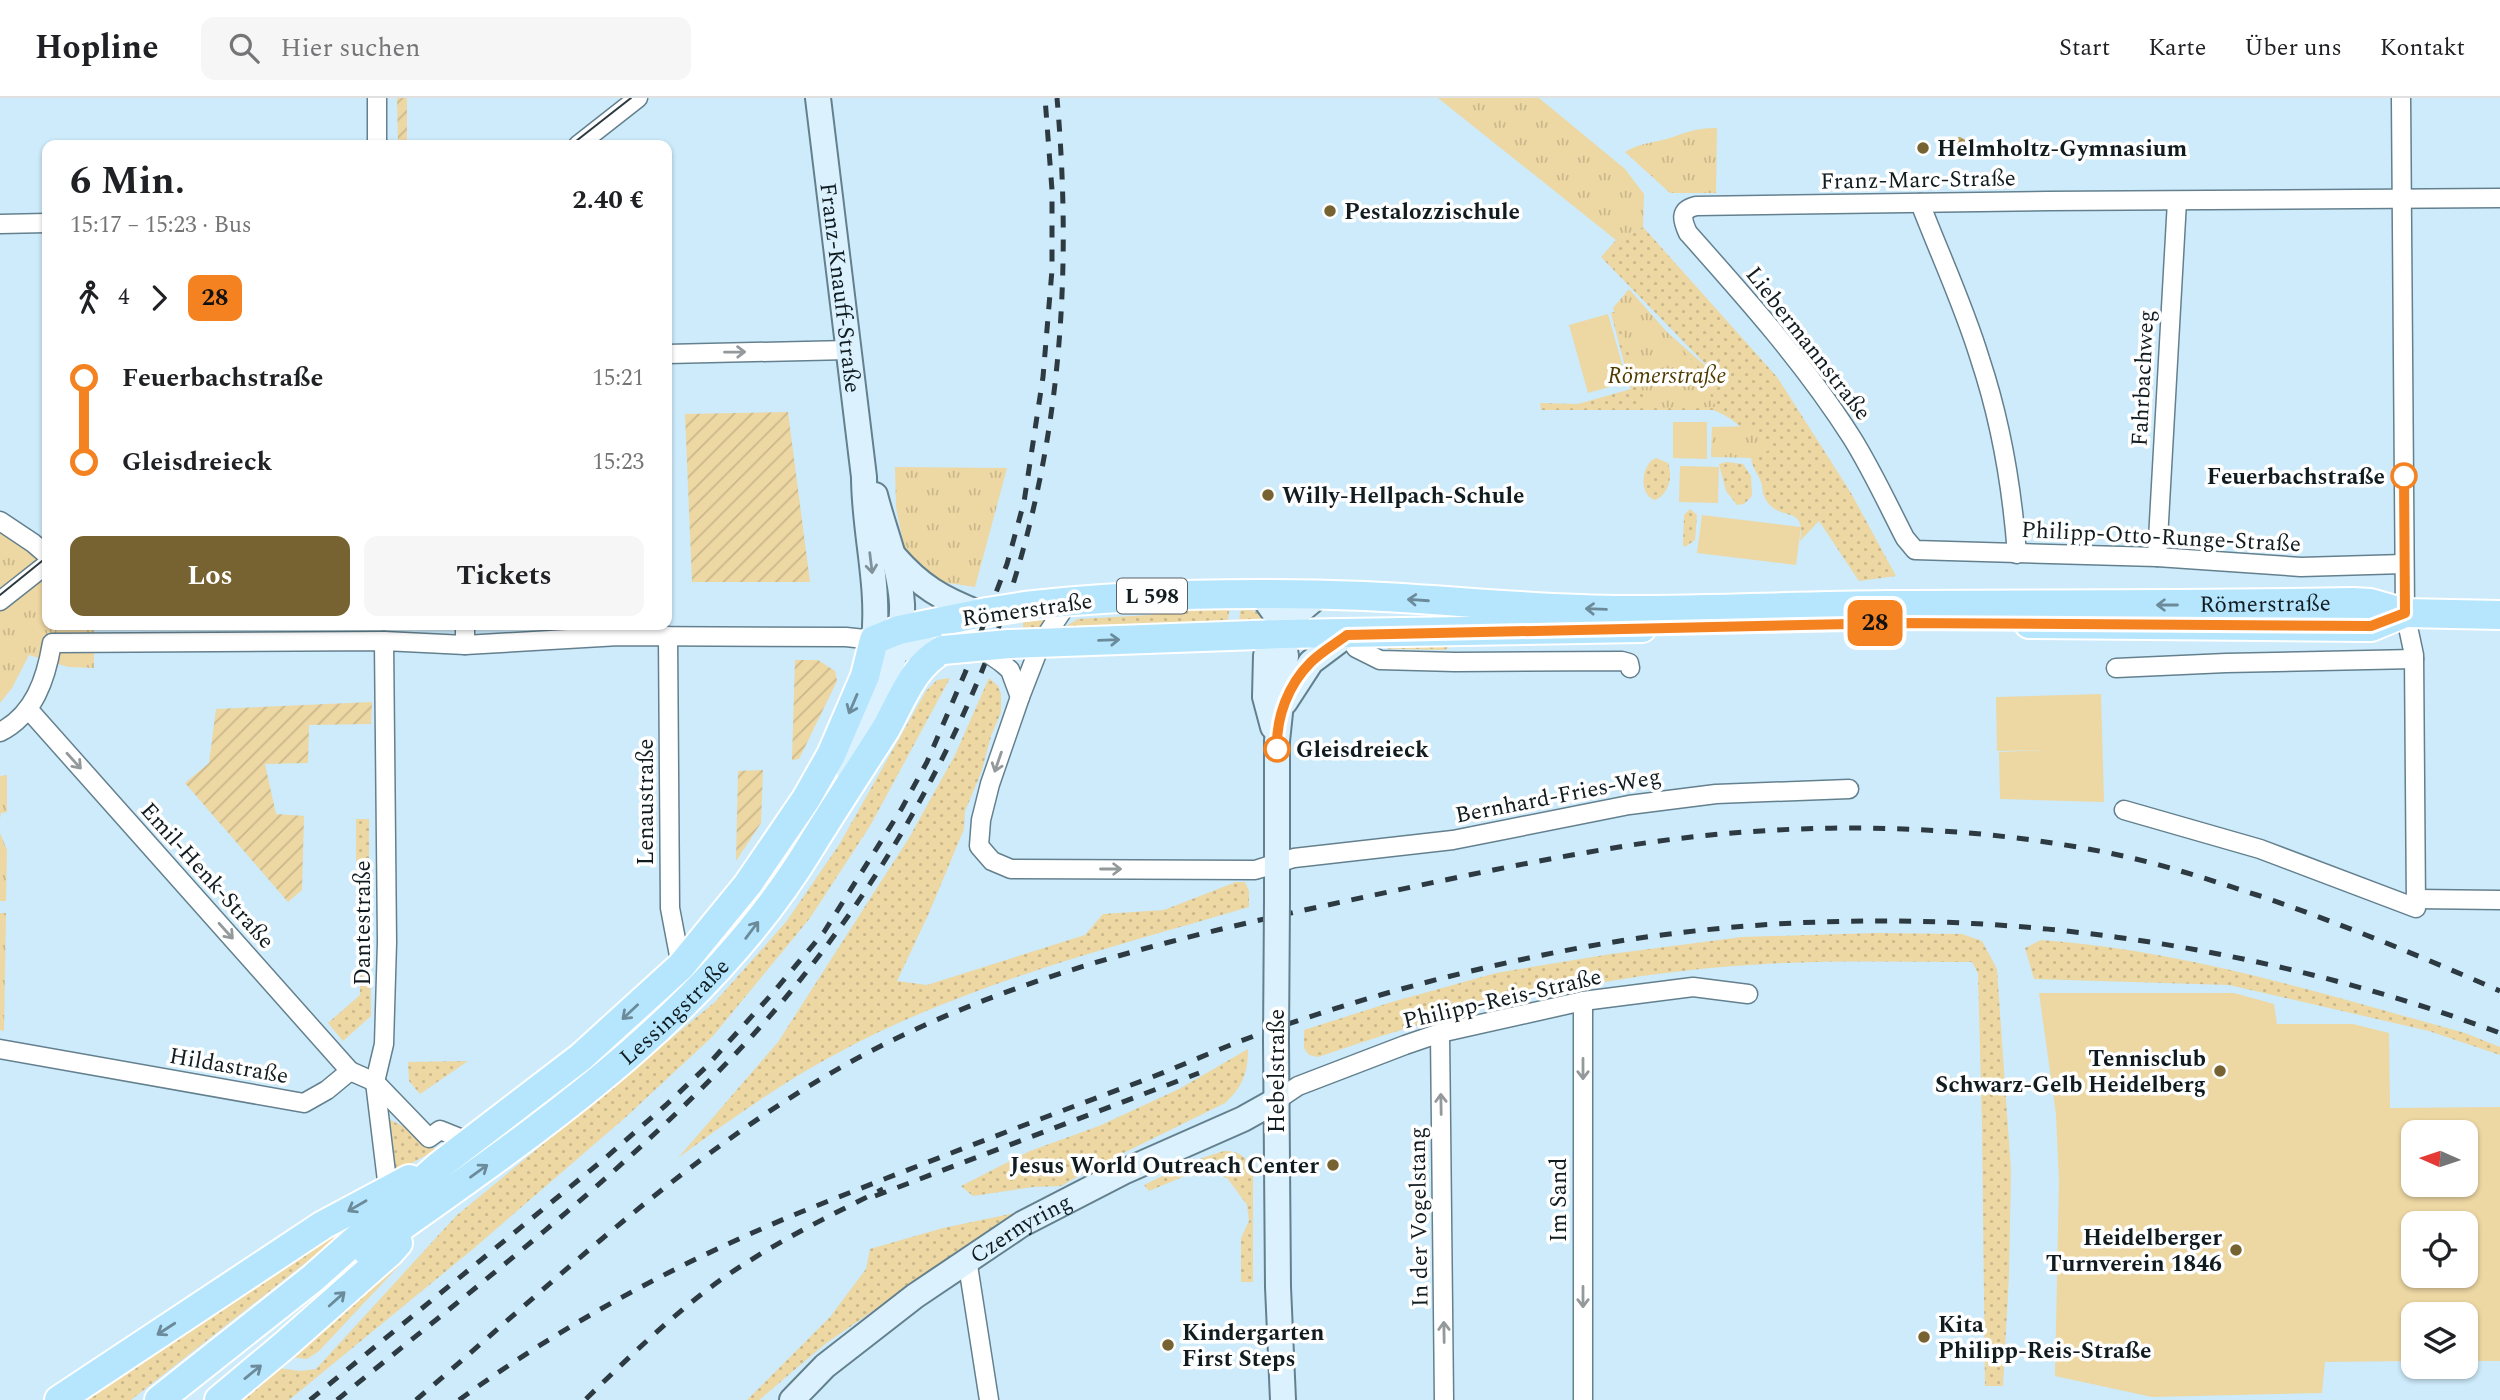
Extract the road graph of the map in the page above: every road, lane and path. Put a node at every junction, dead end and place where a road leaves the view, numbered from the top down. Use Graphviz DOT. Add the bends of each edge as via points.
graph roads {
  1 [pos="377,98"];
  2 [pos="638,98"];
  3 [pos="818,98"];
  4 [pos="2402,98"];
  5 [pos="377,140"];
  6 [pos="584,140"];
  7 [pos="2500,198"];
  8 [pos="2401,200"];
  9 [pos="2177,201"];
  10 [pos="1920,204"];
  11 [pos="1687,208"];
  12 [pos="42,223"];
  13 [pos="0,224"];
  14 [pos="849,350"];
  15 [pos="672,354"];
  16 [pos="864,477"];
  17 [pos="0,521"];
  18 [pos="1914,550"];
  19 [pos="42,551"];
  20 [pos="2017,554"];
  21 [pos="893,556"];
  22 [pos="2157,557"];
  23 [pos="2404,564"];
  24 [pos="42,568"];
  25 [pos="1261,594"];
  26 [pos="1319,595"];
  27 [pos="0,601"];
  28 [pos="1069,601"];
  29 [pos="951,611"];
  30 [pos="2405,613"];
  31 [pos="2500,615"];
  32 [pos="465,630"];
  33 [pos="1282,634"];
  34 [pos="377,635"];
  35 [pos="1347,635"];
  36 [pos="668,636"];
  37 [pos="890,639"];
  38 [pos="1041,643"];
  39 [pos="465,645"];
  40 [pos="942,650"];
  41 [pos="1005,654"];
  42 [pos="2414,659"];
  43 [pos="1630,668"];
  44 [pos="2116,668"];
  45 [pos="1020,697"];
  46 [pos="1281,708"];
  47 [pos="29,710"];
  48 [pos="0,732"];
  49 [pos="1277,741"];
  50 [pos="1849,789"];
  51 [pos="834,807"];
  52 [pos="2124,810"];
  53 [pos="1277,862"];
  54 [pos="2416,899"];
  55 [pos="2500,900"];
  56 [pos="681,966"];
  57 [pos="1748,994"];
  58 [pos="691,999"];
  59 [pos="1583,1001"];
  60 [pos="1440,1034"];
  61 [pos="0,1049"];
  62 [pos="350,1071"];
  63 [pos="375,1082"];
  64 [pos="1277,1100"];
  65 [pos="470,1142"];
  66 [pos="440,1165"];
  67 [pos="388,1188"];
  68 [pos="424,1210"];
  69 [pos="967,1259"];
  70 [pos="313,1278"];
  71 [pos="59,1400"];
  72 [pos="159,1400"];
  73 [pos="219,1400"];
  74 [pos="792,1400"];
  75 [pos="989,1400"];
  76 [pos="1283,1400"];
  77 [pos="1444,1400"];
  78 [pos="1583,1400"];
  1 -- 5 [label="street"];
  2 -- 6 [label="street"];
  3 -- 14 [label="main road, Franz-Knauff-Straße"];
  4 -- 8 [label="street"];
  7 -- 8 [label="street, Franz-Marc-Straße"];
  8 -- 9 [label="street, Franz-Marc-Straße"];
  8 -- 23 [label="street"];
  9 -- 10 [label="street, Franz-Marc-Straße"];
  9 -- 22 [label="street, Fahrbachweg"];
  10 -- 11 [label="street, Franz-Marc-Straße"];
  10 -- 20 [label="street" via="1980,357 1996,412 2011,487"];
  11 -- 18 [label="street, Liebermannstraße" via="1682,220 1688,233 1816,385 1853,440"];
  12 -- 13 [label="street"];
  15 -- 14 [label="street, one-way"];
  14 -- 16 [label="main road, Franz-Knauff-Straße"];
  16 -- 21 [label="main road, Franz-Knauff-Straße" via="874,491"];
  16 -- 37 [label="main road, Franz-Knauff-Straße, one-way" via="876,608"];
  17 -- 19 [label="street"];
  18 -- 20 [label="street, Philipp-Otto-Runge-Straße"];
  20 -- 22 [label="street, Philipp-Otto-Runge-Straße"];
  21 -- 29 [label="main road"];
  21 -- 37 [label="main road, Franz-Knauff-Straße" via="902,606"];
  22 -- 23 [label="street, Philipp-Otto-Runge-Straße" via="2301,567"];
  23 -- 30 [label="street"];
  24 -- 27 [label="street"];
  25 -- 26 [label="main road, Römerstraße"];
  25 -- 28 [label="main road, Römerstraße / L 598"];
  25 -- 33 [label="main road, Hebelstraße" via="1276,615"];
  30 -- 26 [label="main road, Römerstraße, one-way" via="2353,602 1625,610"];
  26 -- 33 [label="main road, Hebelstraße" via="1294,616"];
  28 -- 29 [label="main road, Römerstraße / L 598, bridge" via="979,613"];
  28 -- 38 [label="street"];
  29 -- 37 [label="main road, Römerstraße / L 598"];
  30 -- 31 [label="main road, Römerstraße"];
  30 -- 35 [label="main road, Römerstraße" via="2362,627 1898,623"];
  30 -- 42 [label="street"];
  32 -- 39 [label="street"];
  33 -- 35 [label="main road, Römerstraße"];
  38 -- 33 [label="main road, Römerstraße, one-way"];
  33 -- 46 [label="main road, Hebelstraße" via="1286,656"];
  33 -- 49 [label="main road, Hebelstraße" via="1266,655 1265,697"];
  34 -- 39 [label="street, Römerstraße"];
  34 -- 47 [label="street, Römerstraße" via="52,643 42,684"];
  34 -- 63 [label="street, Dantestraße" via="387,942 384,1044"];
  35 -- 43 [label="street" via="1356,648 1380,660 1622,661"];
  35 -- 46 [label="main road" via="1311,662"];
  36 -- 37 [label="street, Römerstraße"];
  36 -- 39 [label="street, Römerstraße"];
  36 -- 56 [label="street, Lenaustraße" via="670,908"];
  37 -- 40 [label="main road"];
  37 -- 51 [label="main road, Lessingstraße"];
  37 -- 56 [label="main road, Lessingstraße, one-way" via="864,676 836,744 806,799 748,884"];
  38 -- 41 [label="main road, Römerstraße"];
  38 -- 45 [label="street"];
  40 -- 41 [label="main road, Römerstraße, bridge" via="979,647"];
  40 -- 51 [label="main road, Römerstraße" via="917,672"];
  41 -- 45 [label="street"];
  42 -- 44 [label="street"];
  42 -- 54 [label="street"];
  45 -- 53 [label="street, one-way" via="981,820 979,846 992,861 1011,869 1231,870 1255,870"];
  46 -- 49 [label="main road, Hebelstraße"];
  47 -- 48 [label="street, Römerstraße"];
  47 -- 62 [label="street, Emil-Henk-Straße, one-way"];
  49 -- 53 [label="main road, Hebelstraße"];
  50 -- 53 [label="street, Bernhard-Fries-Weg" via="1683,797 1453,840"];
  58 -- 51 [label="main road, Lessingstraße, one-way" via="747,937"];
  52 -- 54 [label="street" via="2260,849 2416,908"];
  53 -- 64 [label="main road, Hebelstraße, bridge"];
  54 -- 55 [label="street"];
  56 -- 58 [label="main road"];
  56 -- 65 [label="main road, Lessingstraße, one-way" via="581,1057"];
  57 -- 59 [label="street, Philipp-Reis-Straße" via="1693,987"];
  68 -- 58 [label="main road, Lessingstraße, one-way" via="578,1096"];
  59 -- 60 [label="street, Philipp-Reis-Straße"];
  59 -- 78 [label="street, Im Sand, one-way"];
  60 -- 64 [label="street, Philipp-Reis-Straße" via="1298,1086"];
  77 -- 60 [label="street, In der Vogelstang, one-way"];
  61 -- 62 [label="street, Hildastraße" via="304,1103"];
  62 -- 63 [label="street"];
  63 -- 65 [label="street" via="429,1138 440,1130"];
  63 -- 67 [label="street"];
  64 -- 69 [label="main road, Czernyring" via="1060,1202"];
  64 -- 76 [label="main road, Hebelstraße"];
  65 -- 66 [label="main road, Lessingstraße"];
  66 -- 67 [label="main road"];
  66 -- 70 [label="main road, Lessingstraße"];
  67 -- 71 [label="main road, one-way" via="323,1225"];
  68 -- 70 [label="main road, Lessingstraße" via="366,1251"];
  73 -- 68 [label="main road, one-way" via="390,1252"];
  69 -- 74 [label="main road, Czernyring" via="825,1366"];
  69 -- 75 [label="street"];
  70 -- 72 [label="main road, Lessingstraße"];
}
